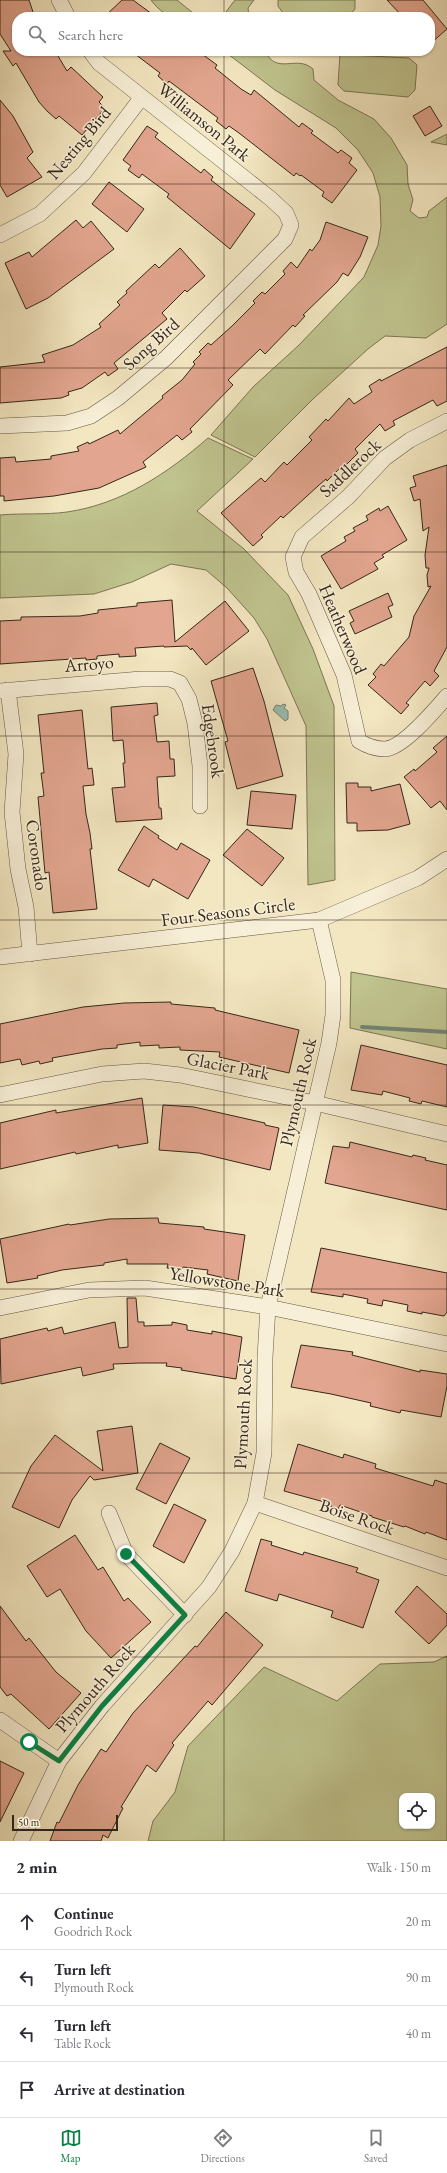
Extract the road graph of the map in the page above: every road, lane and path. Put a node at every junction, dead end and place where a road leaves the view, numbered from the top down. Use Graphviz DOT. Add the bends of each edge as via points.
graph roads {
  1 [pos="60,0"];
  2 [pos="66,12"];
  3 [pos="94,56"];
  4 [pos="142,97"];
  5 [pos="291,225"];
  6 [pos="0,235"];
  7 [pos="447,421"];
  8 [pos="0,426"];
  9 [pos="293,557"];
  10 [pos="180,683"];
  11 [pos="4,691"];
  12 [pos="447,696"];
  13 [pos="200,806"];
  14 [pos="447,859"];
  15 [pos="319,920"];
  16 [pos="30,954"];
  17 [pos="0,957"];
  18 [pos="0,1095"];
  19 [pos="315,1103"];
  20 [pos="447,1134"];
  21 [pos="268,1307"];
  22 [pos="0,1308"];
  23 [pos="447,1344"];
  24 [pos="255,1503"];
  25 [pos="109,1513"];
  26 [pos="447,1568"];
  27 [pos="185,1615"];
  28 [pos="0,1720"];
  29 [pos="59,1761"];
  30 [pos="21,1841"];
  1 -- 2 [label="street"];
  3 -- 4 [label="street, Williamson Park"];
  4 -- 5 [label="street, Williamson Park" via="271,199 286,213"];
  4 -- 6 [label="street, Nesting Bird" via="84,173 40,214"];
  5 -- 8 [label="street, Song Bird" via="285,239 182,342 118,398 91,416 67,423"];
  7 -- 9 [label="street, Saddlerock" via="410,440 385,458 348,496 302,537"];
  9 -- 12 [label="street, Heatherwood" via="296,572 309,594 344,675 359,741 368,747 387,749 402,742"];
  10 -- 11 [label="street, Arroyo" via="170,679 141,679"];
  10 -- 13 [label="street, Edgebrook" via="189,699 195,723 200,766"];
  11 -- 16 [label="street, Coronado" via="16,754 14,824"];
  14 -- 15 [label="street, Four Seasons Circle" via="418,878"];
  15 -- 16 [label="street, Four Seasons Circle"];
  15 -- 19 [label="street, Plymouth Rock" via="333,980 333,1015"];
  16 -- 17 [label="street, Four Seasons Circle"];
  18 -- 19 [label="street, Glacier Park" via="102,1074 144,1071 180,1075"];
  19 -- 20 [label="street, Glacier Park"];
  19 -- 21 [label="street, Plymouth Rock"];
  21 -- 22 [label="street, Yellowstone Park" via="145,1288 89,1290"];
  21 -- 23 [label="street, Yellowstone Park"];
  21 -- 24 [label="street, Plymouth Rock" via="264,1453"];
  24 -- 26 [label="street, Boise Rock"];
  24 -- 27 [label="street, Plymouth Rock" via="232,1551 209,1587"];
  25 -- 27 [label="street" via="126,1554"];
  27 -- 29 [label="street, Plymouth Rock" via="102,1706"];
  28 -- 29 [label="street"];
  29 -- 30 [label="street, Plymouth Rock"];
}
